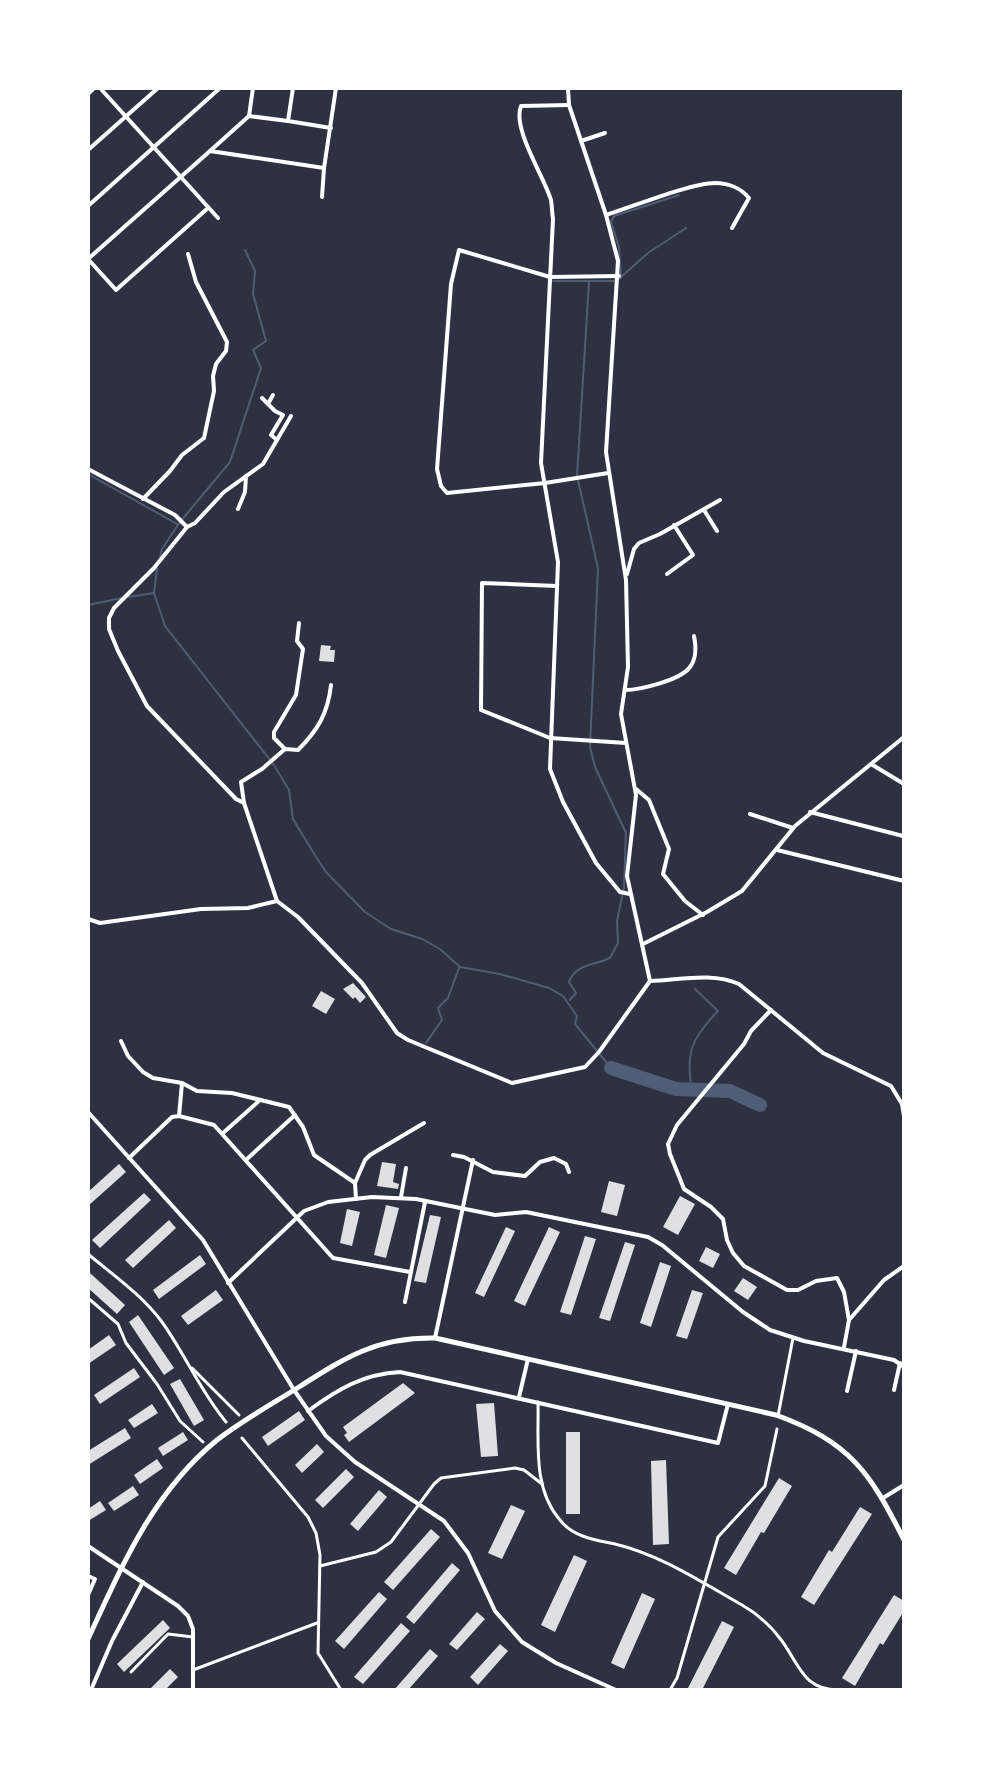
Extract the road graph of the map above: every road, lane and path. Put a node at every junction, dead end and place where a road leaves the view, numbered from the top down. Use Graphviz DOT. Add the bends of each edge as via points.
graph roads {
  1 [pos="97,88"];
  2 [pos="158,88"];
  3 [pos="220,88"];
  4 [pos="253,88"];
  5 [pos="293,88"];
  6 [pos="336,88"];
  7 [pos="568,88"];
  8 [pos="88,94"];
  9 [pos="569,105"];
  10 [pos="249,116"];
  11 [pos="126,117"];
  12 [pos="288,121"];
  13 [pos="331,128"];
  14 [pos="605,133"];
  15 [pos="581,141"];
  16 [pos="154,147"];
  17 [pos="88,150"];
  18 [pos="210,151"];
  19 [pos="324,168"];
  20 [pos="180,177"];
  21 [pos="322,197"];
  22 [pos="88,206"];
  23 [pos="208,208"];
  24 [pos="606,215"];
  25 [pos="218,218"];
  26 [pos="732,228"];
  27 [pos="188,254"];
  28 [pos="88,259"];
  29 [pos="619,276"];
  30 [pos="550,277"];
  31 [pos="273,395"];
  32 [pos="262,398"];
  33 [pos="268,404"];
  34 [pos="291,416"];
  35 [pos="277,440"];
  36 [pos="88,469"];
  37 [pos="608,473"];
  38 [pos="246,476"];
  39 [pos="545,483"];
  40 [pos="143,499"];
  41 [pos="720,500"];
  42 [pos="247,508"];
  43 [pos="704,510"];
  44 [pos="674,525"];
  45 [pos="186,526"];
  46 [pos="717,531"];
  47 [pos="667,574"];
  48 [pos="626,580"];
  49 [pos="557,586"];
  50 [pos="299,623"];
  51 [pos="694,636"];
  52 [pos="331,685"];
  53 [pos="625,690"];
  54 [pos="904,737"];
  55 [pos="550,738"];
  56 [pos="626,743"];
  57 [pos="285,749"];
  58 [pos="871,764"];
  59 [pos="904,784"];
  60 [pos="636,789"];
  61 [pos="244,803"];
  62 [pos="810,812"];
  63 [pos="750,814"];
  64 [pos="793,828"];
  65 [pos="903,836"];
  66 [pos="777,850"];
  67 [pos="904,881"];
  68 [pos="629,894"];
  69 [pos="277,901"];
  70 [pos="703,915"];
  71 [pos="88,919"];
  72 [pos="643,944"];
  73 [pos="650,981"];
  74 [pos="771,1010"];
  75 [pos="121,1041"];
  76 [pos="182,1083"];
  77 [pos="260,1100"];
  78 [pos="88,1112"];
  79 [pos="295,1115"];
  80 [pos="179,1116"];
  81 [pos="904,1116"];
  82 [pos="424,1123"];
  83 [pos="223,1134"];
  84 [pos="453,1155"];
  85 [pos="129,1158"];
  86 [pos="246,1160"];
  87 [pos="473,1160"];
  88 [pos="406,1168"];
  89 [pos="569,1172"];
  90 [pos="355,1183"];
  91 [pos="400,1198"];
  92 [pos="356,1199"];
  93 [pos="425,1202"];
  94 [pos="462,1209"];
  95 [pos="298,1217"];
  96 [pos="88,1254"];
  97 [pos="904,1266"];
  98 [pos="410,1272"];
  99 [pos="228,1283"];
  100 [pos="88,1298"];
  101 [pos="405,1302"];
  102 [pos="849,1320"];
  103 [pos="435,1338"];
  104 [pos="793,1338"];
  105 [pos="843,1348"];
  106 [pos="856,1351"];
  107 [pos="528,1359"];
  108 [pos="189,1365"];
  109 [pos="902,1365"];
  110 [pos="294,1390"];
  111 [pos="894,1390"];
  112 [pos="847,1391"];
  113 [pos="519,1397"];
  114 [pos="538,1402"];
  115 [pos="728,1404"];
  116 [pos="308,1411"];
  117 [pos="239,1415"];
  118 [pos="778,1416"];
  119 [pos="226,1422"];
  120 [pos="777,1429"];
  121 [pos="242,1438"];
  122 [pos="203,1442"];
  123 [pos="542,1484"];
  124 [pos="904,1485"];
  125 [pos="883,1498"];
  126 [pos="419,1503"];
  127 [pos="904,1540"];
  128 [pos="88,1546"];
  129 [pos="320,1566"];
  130 [pos="121,1568"];
  131 [pos="88,1576"];
  132 [pos="143,1582"];
  133 [pos="702,1583"];
  134 [pos="88,1595"];
  135 [pos="317,1623"];
  136 [pos="193,1637"];
  137 [pos="88,1639"];
  138 [pos="193,1670"];
  139 [pos="131,1672"];
  140 [pos="91,1690"];
  141 [pos="193,1690"];
  142 [pos="341,1690"];
  143 [pos="616,1690"];
  144 [pos="670,1690"];
  145 [pos="838,1690"];
  1 -- 8 [label="street"];
  1 -- 11 [label="street"];
  2 -- 11 [label="street"];
  3 -- 16 [label="street"];
  4 -- 10 [label="street"];
  5 -- 12 [label="street"];
  6 -- 13 [label="street"];
  7 -- 9 [label="street"];
  9 -- 15 [label="street"];
  9 -- 30 [label="street" via="521,106 519,112 551,201"];
  10 -- 12 [label="street"];
  10 -- 18 [label="street"];
  11 -- 16 [label="street"];
  11 -- 17 [label="street"];
  12 -- 13 [label="street"];
  13 -- 19 [label="street"];
  14 -- 15 [label="street"];
  15 -- 24 [label="street"];
  16 -- 20 [label="street"];
  16 -- 22 [label="street"];
  18 -- 19 [label="street"];
  18 -- 20 [label="street"];
  19 -- 21 [label="street"];
  20 -- 23 [label="street"];
  20 -- 28 [label="street"];
  23 -- 25 [label="street"];
  23 -- 28 [label="street" via="116,290"];
  24 -- 26 [label="street" via="718,182 749,198"];
  24 -- 29 [label="street"];
  27 -- 40 [label="street" via="202,295 225,336 226,351 216,364 204,438"];
  29 -- 30 [label="street"];
  29 -- 37 [label="street"];
  30 -- 39 [label="street" via="541,463"];
  30 -- 39 [label="street" via="459,250 451,284 437,469 447,493"];
  31 -- 33 [label="street"];
  32 -- 33 [label="street"];
  33 -- 35 [label="street" via="283,415 271,435"];
  34 -- 35 [label="street"];
  35 -- 38 [label="street" via="263,464"];
  36 -- 40 [label="street"];
  37 -- 39 [label="street"];
  37 -- 48 [label="street"];
  38 -- 42 [label="street" via="239,508"];
  38 -- 45 [label="street"];
  39 -- 49 [label="street"];
  40 -- 45 [label="street"];
  41 -- 43 [label="street"];
  43 -- 44 [label="street"];
  43 -- 46 [label="street"];
  44 -- 47 [label="street" via="693,555"];
  44 -- 48 [label="street" via="639,543"];
  45 -- 61 [label="street" via="120,602 109,618 109,629 147,706"];
  48 -- 53 [label="street"];
  49 -- 55 [label="street"];
  49 -- 55 [label="street" via="482,583 481,710"];
  50 -- 57 [label="street" via="297,641 303,649 296,695 274,732"];
  51 -- 53 [label="street" via="690,668"];
  52 -- 57 [label="street" via="328,707 313,735 298,750"];
  53 -- 56 [label="street" via="621,714"];
  54 -- 58 [label="street"];
  55 -- 56 [label="street"];
  55 -- 68 [label="street" via="550,769 563,802 596,863 620,892"];
  56 -- 60 [label="street"];
  57 -- 61 [label="street" via="241,782"];
  58 -- 59 [label="street"];
  58 -- 62 [label="street"];
  60 -- 68 [label="street" via="627,858"];
  60 -- 70 [label="street" via="649,800 669,849 663,874"];
  61 -- 69 [label="street"];
  62 -- 64 [label="street"];
  62 -- 65 [label="street"];
  63 -- 64 [label="street"];
  64 -- 66 [label="street"];
  66 -- 67 [label="street"];
  66 -- 70 [label="street" via="742,891"];
  68 -- 72 [label="street"];
  69 -- 71 [label="street" via="100,923"];
  69 -- 73 [label="street" via="362,983 397,1033 512,1083 585,1067"];
  70 -- 72 [label="street"];
  72 -- 73 [label="street"];
  73 -- 74 [label="street" via="727,979"];
  74 -- 81 [label="street" via="823,1053 891,1086"];
  74 -- 102 [label="street" via="677,1125 668,1144 684,1189 723,1219 727,1240 744,1266 780,1288 798,1290 837,1278"];
  75 -- 76 [label="street" via="143,1072"];
  76 -- 77 [label="street" via="197,1091"];
  76 -- 80 [label="street"];
  77 -- 79 [label="street" via="289,1107"];
  77 -- 83 [label="street"];
  78 -- 85 [label="street"];
  79 -- 86 [label="street"];
  79 -- 90 [label="street" via="314,1155"];
  80 -- 83 [label="street" via="214,1125"];
  80 -- 85 [label="street"];
  82 -- 90 [label="street" via="370,1155"];
  83 -- 86 [label="street"];
  84 -- 87 [label="street"];
  85 -- 99 [label="street" via="203,1240"];
  86 -- 95 [label="street"];
  87 -- 89 [label="street" via="493,1172 525,1176 554,1158"];
  87 -- 94 [label="street"];
  88 -- 91 [label="street"];
  90 -- 92 [label="street"];
  91 -- 92 [label="street"];
  91 -- 93 [label="street"];
  92 -- 95 [label="street" via="313,1206"];
  93 -- 94 [label="street"];
  93 -- 98 [label="street"];
  94 -- 103 [label="street"];
  94 -- 104 [label="street" via="495,1215 526,1212 648,1237 743,1312"];
  95 -- 98 [label="street" via="333,1258"];
  95 -- 99 [label="street"];
  96 -- 108 [label="street" via="161,1320"];
  97 -- 102 [label="street" via="884,1280"];
  98 -- 101 [label="street"];
  99 -- 110 [label="street"];
  100 -- 122 [label="street" via="118,1324 180,1421"];
  102 -- 105 [label="street"];
  103 -- 107 [label="street"];
  103 -- 110 [label="street" via="371,1346"];
  104 -- 105 [label="street"];
  104 -- 118 [label="street"];
  105 -- 106 [label="street"];
  106 -- 109 [label="street"];
  106 -- 112 [label="street"];
  107 -- 113 [label="street"];
  107 -- 115 [label="street"];
  108 -- 117 [label="street"];
  108 -- 119 [label="street"];
  109 -- 111 [label="street"];
  110 -- 116 [label="street"];
  110 -- 130 [label="street" via="195,1460 161,1500"];
  113 -- 114 [label="street"];
  113 -- 116 [label="street" via="415,1373 386,1372 349,1383"];
  114 -- 115 [label="street" via="718,1443"];
  114 -- 123 [label="street"];
  115 -- 118 [label="street"];
  116 -- 126 [label="street" via="343,1452"];
  118 -- 125 [label="street" via="832,1441 859,1465"];
  120 -- 133 [label="street" via="765,1486 718,1537"];
  121 -- 129 [label="street" via="308,1517 319,1545"];
  123 -- 126 [label="street" via="515,1468 446,1476"];
  123 -- 133 [label="street" via="560,1521 572,1531 650,1554"];
  124 -- 125 [label="street"];
  125 -- 127 [label="street"];
  126 -- 129 [label="street" via="397,1536 376,1552"];
  126 -- 143 [label="street" via="459,1538 495,1611 522,1642"];
  128 -- 130 [label="street"];
  129 -- 135 [label="street"];
  130 -- 132 [label="street"];
  130 -- 137 [label="street"];
  131 -- 134 [label="street" via="95,1579"];
  132 -- 136 [label="street" via="188,1616"];
  132 -- 140 [label="street"];
  133 -- 144 [label="street"];
  133 -- 145 [label="street" via="756,1612 815,1686"];
  135 -- 138 [label="street"];
  135 -- 142 [label="street" via="318,1653"];
  136 -- 138 [label="street"];
  136 -- 139 [label="street" via="168,1634"];
  138 -- 141 [label="street"];
}
